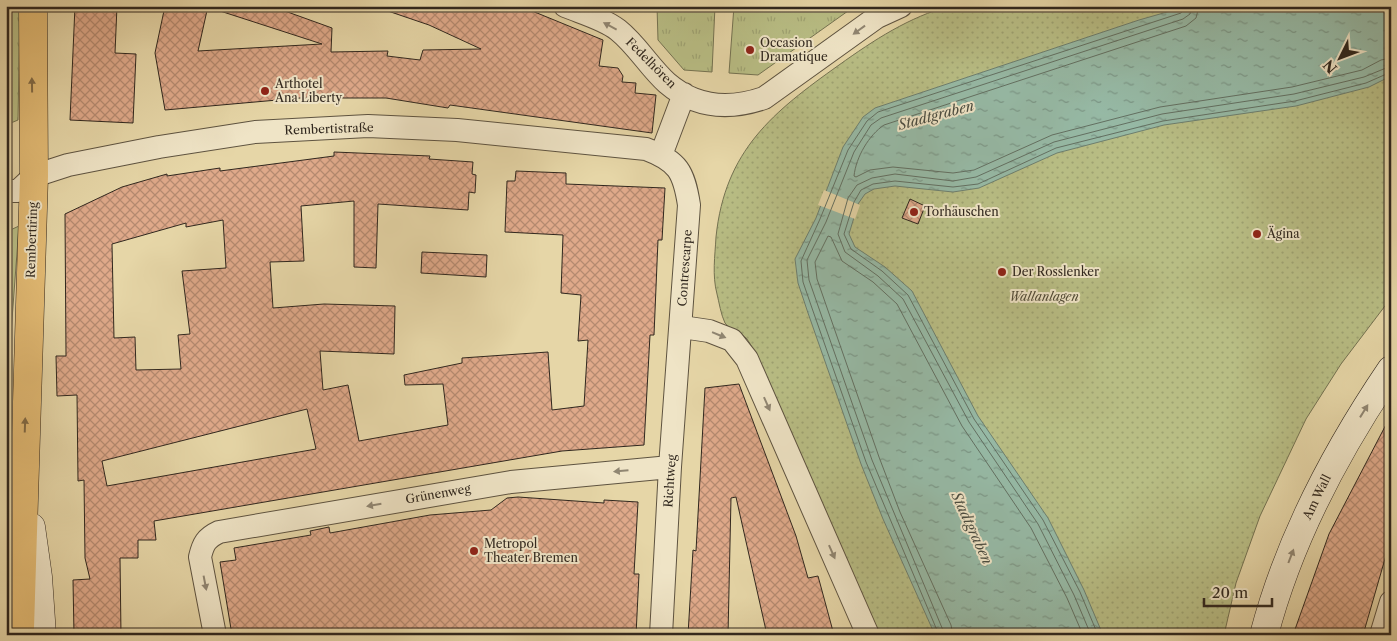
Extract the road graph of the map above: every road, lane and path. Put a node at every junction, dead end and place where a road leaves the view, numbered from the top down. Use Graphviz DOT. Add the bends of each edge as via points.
graph roads {
  1 [pos="33,6"];
  2 [pos="566,6"];
  3 [pos="901,6"];
  4 [pos="684,94"];
  5 [pos="661,155"];
  6 [pos="34,176"];
  7 [pos="6,192"];
  8 [pos="682,327"];
  9 [pos="1391,370"];
  10 [pos="670,467"];
  11 [pos="1391,602"];
  12 [pos="27,632"];
  13 [pos="215,635"];
  14 [pos="661,635"];
  15 [pos="868,635"];
  16 [pos="1264,635"];
  17 [pos="1381,635"];
  6 -- 1 [label="main road, Rembertiring, one-way"];
  4 -- 2 [label="street, Fedelhören, one-way" via="667,83 638,48 616,28"];
  3 -- 4 [label="street, one-way" via="877,17 764,98 746,105 724,106 709,105"];
  4 -- 5 [label="street"];
  5 -- 6 [label="street, Rembertistraße" via="646,149 457,130 368,126 256,132 130,152"];
  5 -- 8 [label="street, Contrescarpe" via="682,173 689,204"];
  6 -- 7 [label="street, Rembertistraße" via="18,192"];
  12 -- 6 [label="main road, Rembertiring, one-way" via="23,474"];
  8 -- 10 [label="street, Richtweg"];
  8 -- 15 [label="street, one-way" via="709,331 732,340 747,359"];
  16 -- 9 [label="main road, Am Wall, one-way" via="1272,605 1308,512 1362,413"];
  10 -- 13 [label="street, Grünenweg, one-way" via="511,482 219,532 208,537 200,557"];
  10 -- 14 [label="street, Richtweg"];
  11 -- 17 [label="street"];
}
